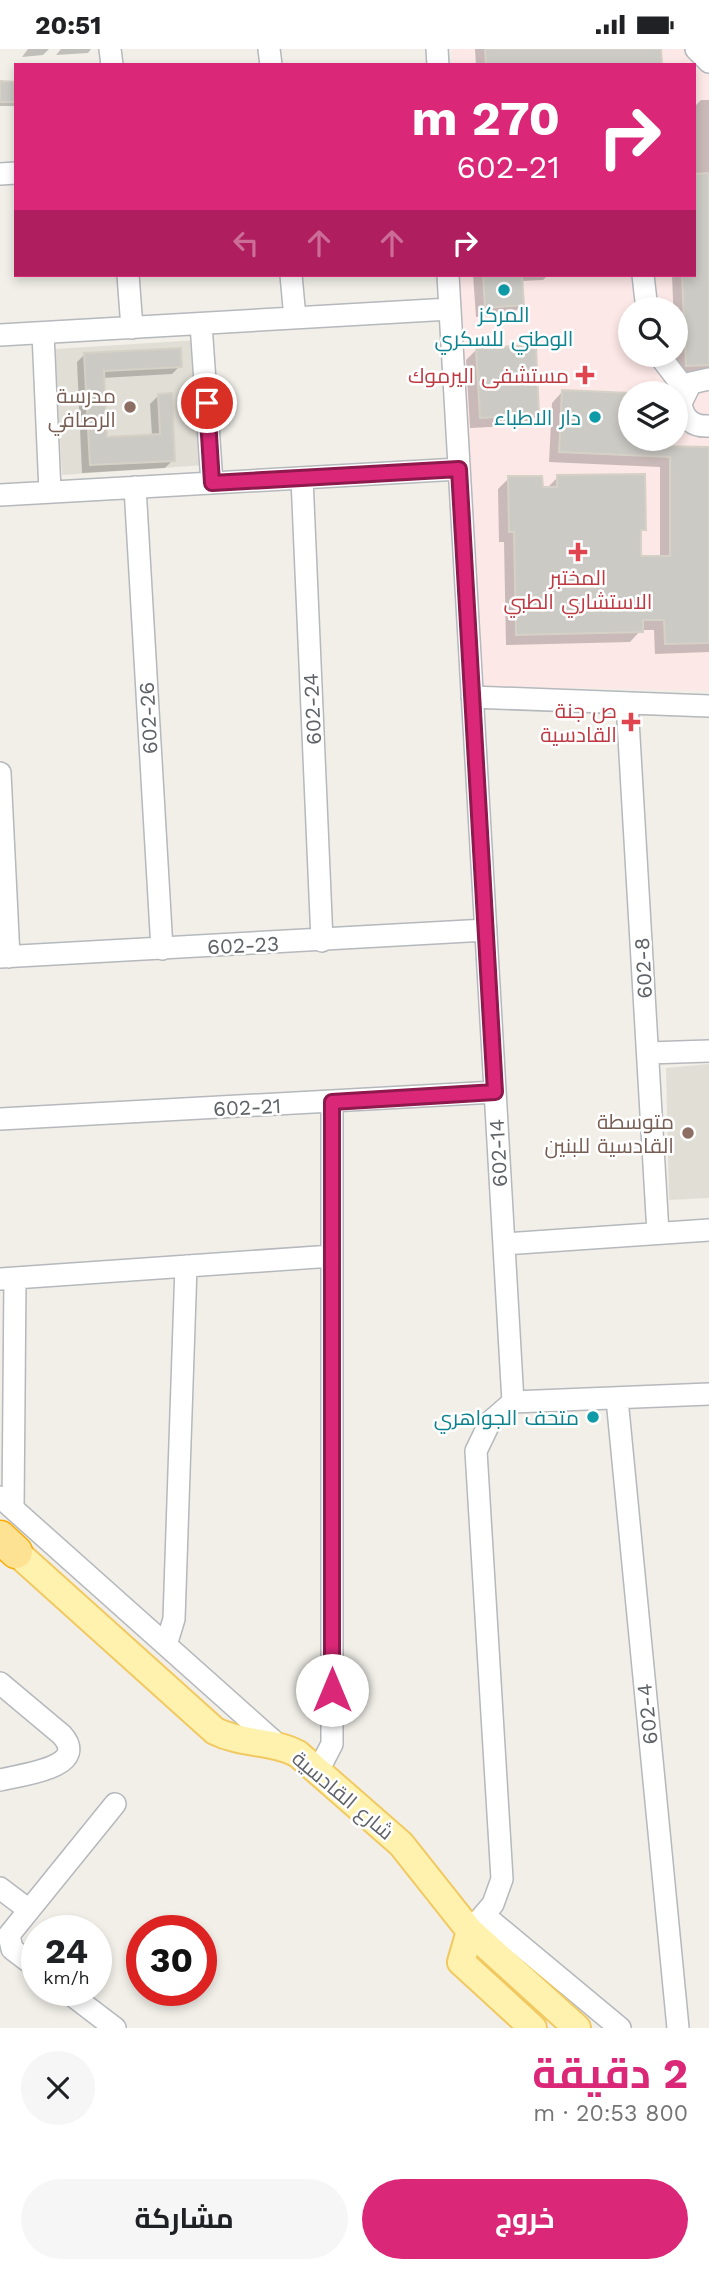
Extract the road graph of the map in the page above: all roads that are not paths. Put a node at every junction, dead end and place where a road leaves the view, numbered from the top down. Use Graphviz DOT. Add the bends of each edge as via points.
graph roads {
  1 [pos="696,49"];
  2 [pos="709,62"];
  3 [pos="128,277"];
  4 [pos="291,277"];
  5 [pos="448,277"];
  6 [pos="643,277"];
  7 [pos="646,297"];
  8 [pos="450,309"];
  9 [pos="295,318"];
  10 [pos="201,324"];
  11 [pos="132,328"];
  12 [pos="43,333"];
  13 [pos="0,335"];
  14 [pos="668,367"];
  15 [pos="709,379"];
  16 [pos="679,381"];
  17 [pos="688,387"];
  18 [pos="688,419"];
  19 [pos="709,426"];
  20 [pos="459,469"];
  21 [pos="302,478"];
  22 [pos="212,483"];
  23 [pos="135,487"];
  24 [pos="51,492"];
  25 [pos="0,495"];
  26 [pos="472,698"];
  27 [pos="627,703"];
  28 [pos="709,706"];
  29 [pos="0,773"];
  30 [pos="1,801"];
  31 [pos="486,930"];
  32 [pos="322,941"];
  33 [pos="162,949"];
  34 [pos="5,957"];
  35 [pos="709,1051"];
  36 [pos="648,1053"];
  37 [pos="495,1092"];
  38 [pos="332,1102"];
  39 [pos="0,1119"];
  40 [pos="709,1230"];
  41 [pos="658,1233"];
  42 [pos="504,1244"];
  43 [pos="332,1256"];
  44 [pos="186,1266"];
  45 [pos="7,1279"];
  46 [pos="709,1394"];
  47 [pos="617,1399"];
  48 [pos="513,1402"];
  49 [pos="6,1503"];
  50 [pos="8,1545"];
  51 [pos="166,1645"];
  52 [pos="0,1683"];
  53 [pos="278,1745"];
  54 [pos="318,1771"];
  55 [pos="0,1780"];
  56 [pos="115,1804"];
  57 [pos="0,1888"];
  58 [pos="29,1910"];
  59 [pos="25,1915"];
  60 [pos="21,1920"];
  61 [pos="477,1923"];
  62 [pos="21,1954"];
  63 [pos="86,2006"];
  64 [pos="115,2028"];
  65 [pos="533,2028"];
  66 [pos="578,2028"];
  67 [pos="620,2028"];
  68 [pos="678,2028"];
  1 -- 2 [label="street"];
  3 -- 11 [label="street"];
  4 -- 9 [label="street"];
  5 -- 8 [label="street, 602-14"];
  6 -- 7 [label="street"];
  8 -- 9 [label="street"];
  8 -- 20 [label="street, 602-14"];
  9 -- 10 [label="street"];
  10 -- 11 [label="street"];
  10 -- 22 [label="street"];
  11 -- 12 [label="street"];
  12 -- 13 [label="street"];
  12 -- 24 [label="street"];
  14 -- 16 [label="street"];
  15 -- 17 [label="street"];
  18 -- 19 [label="street"];
  20 -- 21 [label="street"];
  20 -- 26 [label="street, 602-14"];
  21 -- 22 [label="street"];
  21 -- 32 [label="street, 602-24"];
  22 -- 23 [label="street"];
  23 -- 24 [label="street"];
  23 -- 33 [label="street, 602-26"];
  24 -- 25 [label="street"];
  26 -- 27 [label="street"];
  26 -- 31 [label="street, 602-14"];
  27 -- 28 [label="street"];
  27 -- 36 [label="street, 602-8"];
  29 -- 30 [label="street"];
  30 -- 34 [label="street"];
  31 -- 32 [label="street, 602-23"];
  31 -- 37 [label="street, 602-14"];
  32 -- 33 [label="street, 602-23"];
  33 -- 34 [label="street, 602-23"];
  35 -- 36 [label="street"];
  36 -- 41 [label="street, 602-8"];
  37 -- 38 [label="street, 602-21"];
  37 -- 42 [label="street, 602-14"];
  38 -- 39 [label="street, 602-21"];
  38 -- 43 [label="street"];
  40 -- 41 [label="street"];
  41 -- 42 [label="street"];
  42 -- 48 [label="street, 602-14"];
  43 -- 44 [label="street"];
  43 -- 54 [label="street" via="332,1744"];
  44 -- 45 [label="street"];
  44 -- 51 [label="street" via="174,1619"];
  45 -- 49 [label="street"];
  46 -- 47 [label="street"];
  47 -- 48 [label="street"];
  47 -- 68 [label="street, 602-4"];
  48 -- 61 [label="street" via="491,1422 476,1451 502,1879 493,1904"];
  49 -- 51 [label="street"];
  50 -- 53 [label="main road, شارع القادسية" via="215,1731 246,1743"];
  51 -- 53 [label="street"];
  52 -- 55 [label="street" via="62,1735 69,1747 65,1761 58,1766"];
  53 -- 54 [label="main road, شارع القادسية"];
  54 -- 61 [label="main road, شارع القادسية" via="401,1844"];
  56 -- 58 [label="street"];
  57 -- 58 [label="street"];
  58 -- 59 [label="street"];
  60 -- 62 [label="street" via="9,1935 9,1943"];
  61 -- 65 [label="main road" via="461,1962"];
  61 -- 66 [label="main road, شارع القادسية"];
  61 -- 67 [label="street"];
  63 -- 64 [label="street"];
}
